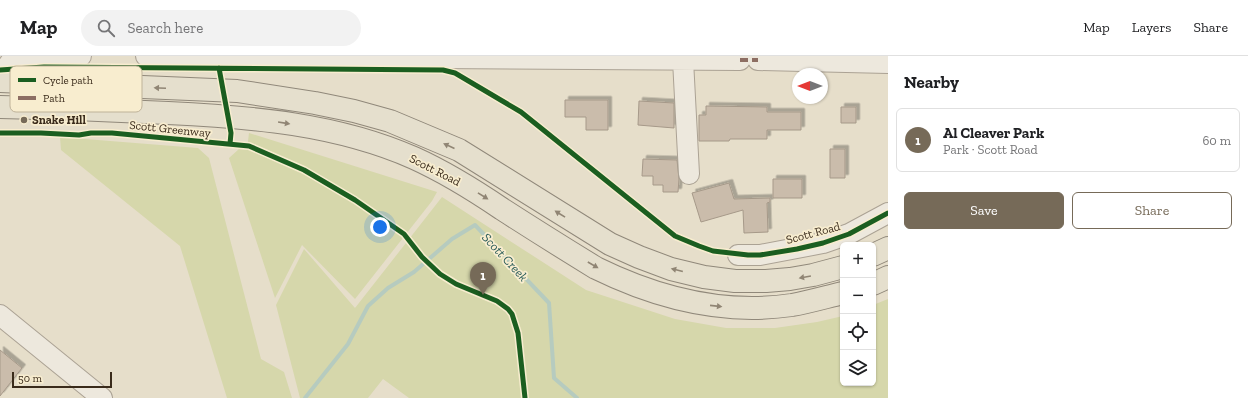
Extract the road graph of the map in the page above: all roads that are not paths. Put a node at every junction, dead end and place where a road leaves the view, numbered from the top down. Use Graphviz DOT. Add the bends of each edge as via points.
graph roads {
  1 [pos="81,56"];
  2 [pos="146,56"];
  3 [pos="202,56"];
  4 [pos="443,57"];
  5 [pos="587,58"];
  6 [pos="752,59"];
  7 [pos="860,59"];
  8 [pos="683,60"];
  9 [pos="888,63"];
  10 [pos="0,76"];
  11 [pos="0,81"];
  12 [pos="10,81"];
  13 [pos="142,87"];
  14 [pos="0,107"];
  15 [pos="10,107"];
  16 [pos="142,111"];
  17 [pos="689,174"];
  18 [pos="888,213"];
  19 [pos="888,248"];
  20 [pos="876,254"];
  21 [pos="738,255"];
  22 [pos="840,268"];
  23 [pos="888,277"];
  24 [pos="876,283"];
  25 [pos="840,294"];
  26 [pos="0,315"];
  27 [pos="102,398"];
  1 -- 10 [label="street" via="14,57"];
  2 -- 3 [label="street"];
  3 -- 4 [label="street"];
  4 -- 5 [label="street"];
  5 -- 8 [label="street"];
  6 -- 7 [label="street"];
  6 -- 8 [label="street"];
  7 -- 9 [label="street"];
  8 -- 17 [label="street"];
  12 -- 11 [label="main road, one-way"];
  22 -- 13 [label="main road, one-way" via="813,275 766,281 704,277 671,269 610,244 459,150 390,121 354,111 237,91"];
  14 -- 15 [label="main road, Scott Road, one-way"];
  16 -- 25 [label="main road, Scott Road, one-way" via="245,118 314,127 382,145 415,158 479,193 596,268 616,278 686,301 749,308 792,305"];
  18 -- 21 [label="street, Scott Road" via="849,234 823,243 764,255"];
  19 -- 20 [label="main road"];
  23 -- 24 [label="main road"];
  26 -- 27 [label="street"];
}
